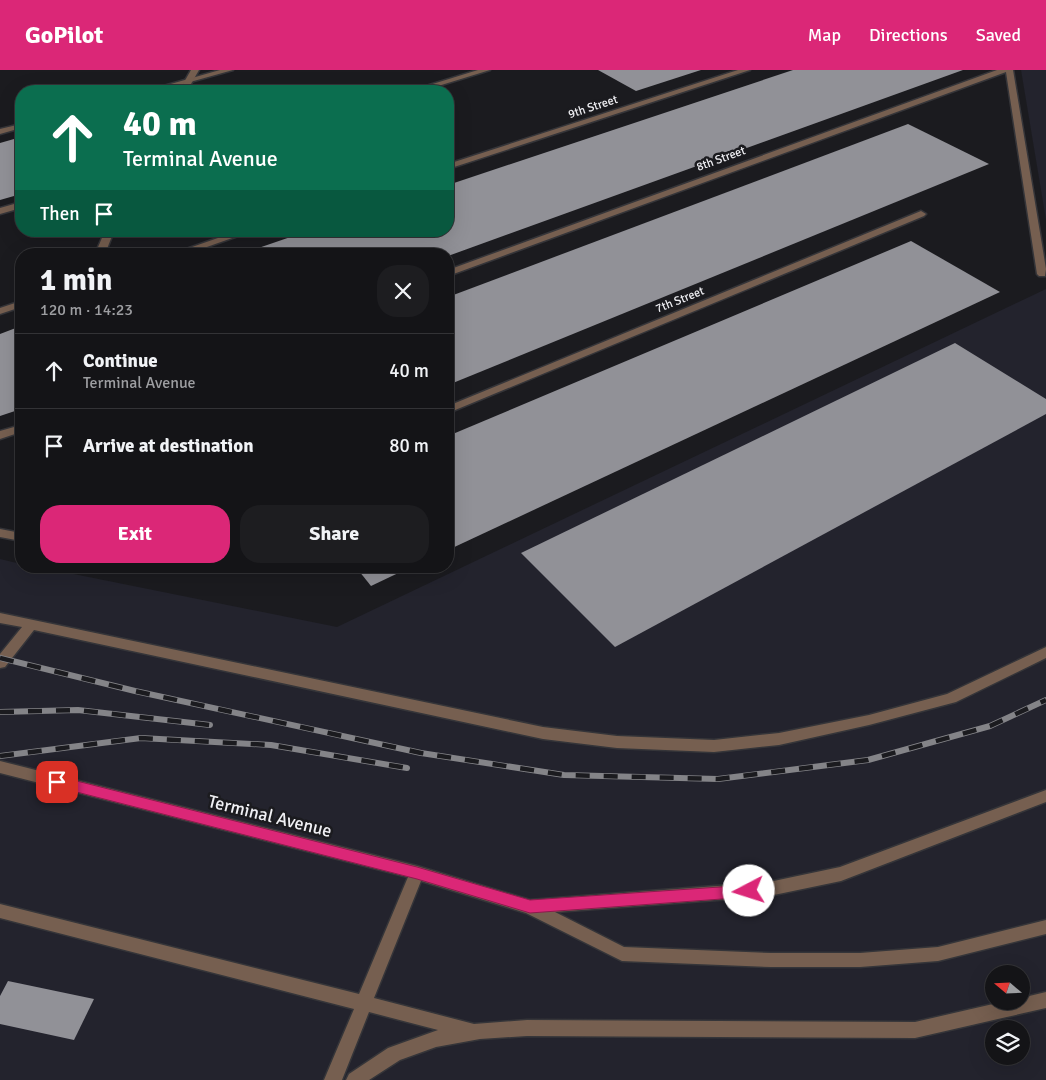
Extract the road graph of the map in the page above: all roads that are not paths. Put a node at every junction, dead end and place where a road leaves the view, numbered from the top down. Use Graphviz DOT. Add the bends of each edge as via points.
graph roads {
  1 [pos="195,70"];
  2 [pos="229,70"];
  3 [pos="486,70"];
  4 [pos="746,70"];
  5 [pos="1004,70"];
  6 [pos="1009,70"];
  7 [pos="188,81"];
  8 [pos="173,85"];
  9 [pos="186,85"];
  10 [pos="435,85"];
  11 [pos="15,128"];
  12 [pos="0,132"];
  13 [pos="454,166"];
  14 [pos="15,207"];
  15 [pos="0,212"];
  16 [pos="921,214"];
  17 [pos="229,237"];
  18 [pos="196,248"];
  19 [pos="454,271"];
  20 [pos="1042,274"];
  21 [pos="15,306"];
  22 [pos="0,311"];
  23 [pos="454,408"];
  24 [pos="15,430"];
  25 [pos="0,435"];
  26 [pos="0,533"];
  27 [pos="15,536"];
  28 [pos="0,618"];
  29 [pos="31,625"];
  30 [pos="1046,652"];
  31 [pos="0,663"];
  32 [pos="0,767"];
  33 [pos="1046,796"];
  34 [pos="417,873"];
  35 [pos="530,907"];
  36 [pos="0,911"];
  37 [pos="1046,927"];
  38 [pos="1046,1000"];
  39 [pos="362,1005"];
  40 [pos="472,1031"];
  41 [pos="333,1080"];
  42 [pos="355,1080"];
  1 -- 7 [label="street"];
  2 -- 7 [label="street"];
  3 -- 10 [label="street"];
  4 -- 13 [label="street, 9th Street"];
  5 -- 19 [label="street, 8th Street"];
  6 -- 20 [label="street"];
  7 -- 8 [label="street"];
  7 -- 9 [label="street"];
  11 -- 12 [label="street"];
  14 -- 15 [label="street"];
  16 -- 23 [label="street, 7th Street"];
  17 -- 18 [label="street"];
  21 -- 22 [label="street"];
  24 -- 25 [label="street"];
  26 -- 27 [label="street"];
  28 -- 29 [label="street"];
  29 -- 30 [label="street" via="543,733 617,742 705,745 779,738 869,720 951,698"];
  29 -- 31 [label="street"];
  32 -- 34 [label="street, Terminal Avenue"];
  33 -- 35 [label="street" via="841,874 814,880 769,889"];
  34 -- 35 [label="street, Terminal Avenue"];
  34 -- 39 [label="street"];
  35 -- 37 [label="street" via="622,954 770,960 860,960 938,954"];
  36 -- 39 [label="street"];
  38 -- 40 [label="street" via="915,1030 527,1028"];
  39 -- 40 [label="street"];
  39 -- 41 [label="street"];
  40 -- 42 [label="street" via="412,1044"];
}
